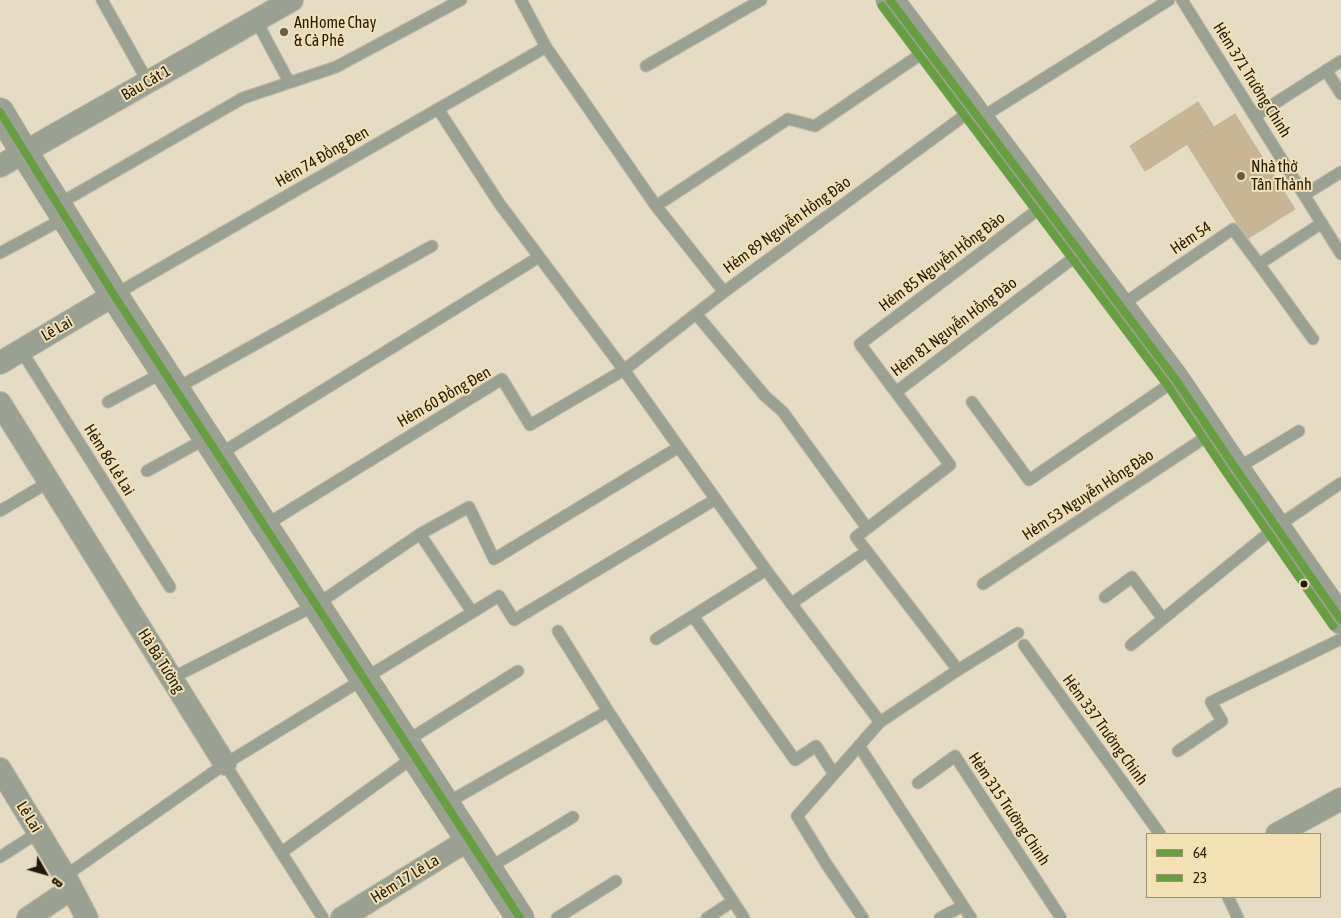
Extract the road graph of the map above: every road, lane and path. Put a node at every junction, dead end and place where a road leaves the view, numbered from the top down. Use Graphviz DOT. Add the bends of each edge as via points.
graph roads {
  1 [pos="102,0"];
  2 [pos="292,0"];
  3 [pos="461,0"];
  4 [pos="522,0"];
  5 [pos="761,0"];
  6 [pos="890,0"];
  7 [pos="1169,0"];
  8 [pos="1182,0"];
  9 [pos="256,20"];
  10 [pos="546,47"];
  11 [pos="927,50"];
  12 [pos="1341,61"];
  13 [pos="646,66"];
  14 [pos="1326,70"];
  15 [pos="148,82"];
  16 [pos="289,82"];
  17 [pos="1341,94"];
  18 [pos="438,109"];
  19 [pos="0,112"];
  20 [pos="975,114"];
  21 [pos="1254,116"];
  22 [pos="24,152"];
  23 [pos="0,166"];
  24 [pos="1341,172"];
  25 [pos="1304,195"];
  26 [pos="1044,205"];
  27 [pos="656,206"];
  28 [pos="61,211"];
  29 [pos="1322,223"];
  30 [pos="1337,239"];
  31 [pos="432,246"];
  32 [pos="0,253"];
  33 [pos="1080,253"];
  34 [pos="1341,254"];
  35 [pos="539,257"];
  36 [pos="1259,264"];
  37 [pos="724,292"];
  38 [pos="114,295"];
  39 [pos="1120,306"];
  40 [pos="696,314"];
  41 [pos="1313,339"];
  42 [pos="860,344"];
  43 [pos="21,350"];
  44 [pos="0,362"];
  45 [pos="624,370"];
  46 [pos="1176,380"];
  47 [pos="170,381"];
  48 [pos="896,392"];
  49 [pos="108,402"];
  50 [pos="972,402"];
  51 [pos="0,403"];
  52 [pos="1299,431"];
  53 [pos="1212,433"];
  54 [pos="212,446"];
  55 [pos="679,447"];
  56 [pos="1236,470"];
  57 [pos="147,471"];
  58 [pos="50,482"];
  59 [pos="1341,483"];
  60 [pos="716,499"];
  61 [pos="0,511"];
  62 [pos="264,526"];
  63 [pos="1276,527"];
  64 [pos="866,528"];
  65 [pos="420,534"];
  66 [pos="867,551"];
  67 [pos="766,570"];
  68 [pos="983,584"];
  69 [pos="170,587"];
  70 [pos="1106,597"];
  71 [pos="792,603"];
  72 [pos="316,605"];
  73 [pos="472,612"];
  74 [pos="693,616"];
  75 [pos="1163,618"];
  76 [pos="1341,620"];
  77 [pos="558,631"];
  78 [pos="1018,633"];
  79 [pos="656,639"];
  80 [pos="1341,639"];
  81 [pos="1024,645"];
  82 [pos="1131,645"];
  83 [pos="958,670"];
  84 [pos="518,671"];
  85 [pos="172,678"];
  86 [pos="363,678"];
  87 [pos="608,711"];
  88 [pos="880,722"];
  89 [pos="859,746"];
  90 [pos="409,749"];
  91 [pos="1178,751"];
  92 [pos="225,764"];
  93 [pos="0,769"];
  94 [pos="834,774"];
  95 [pos="918,783"];
  96 [pos="1341,799"];
  97 [pos="445,804"];
  98 [pos="573,817"];
  99 [pos="39,832"];
  100 [pos="1159,833"];
  101 [pos="1279,833"];
  102 [pos="468,840"];
  103 [pos="282,852"];
  104 [pos="0,857"];
  105 [pos="487,869"];
  106 [pos="616,881"];
  107 [pos="68,882"];
  108 [pos="1228,898"];
  109 [pos="733,901"];
  110 [pos="963,906"];
  111 [pos="28,918"];
  112 [pos="87,918"];
  113 [pos="323,918"];
  114 [pos="342,918"];
  115 [pos="520,918"];
  116 [pos="557,918"];
  117 [pos="706,918"];
  118 [pos="744,918"];
  119 [pos="863,918"];
  120 [pos="940,918"];
  121 [pos="971,918"];
  122 [pos="1061,918"];
  123 [pos="1238,918"];
  1 -- 15 [label="lane"];
  2 -- 9 [label="street, Bàu Cát 1"];
  3 -- 16 [label="lane" via="336,67"];
  4 -- 10 [label="lane"];
  5 -- 13 [label="lane"];
  6 -- 11 [label="street"];
  7 -- 20 [label="lane, Hẻm 89 Nguyễn Hồng Đào"];
  8 -- 21 [label="lane, Hẻm 371 Trường Chinh"];
  9 -- 15 [label="street, Bàu Cát 1"];
  9 -- 16 [label="lane"];
  10 -- 18 [label="lane, Hẻm 74 Đồng Đen"];
  10 -- 27 [label="lane"];
  11 -- 20 [label="street"];
  11 -- 27 [label="lane" via="815,126 788,119"];
  12 -- 14 [label="lane"];
  14 -- 17 [label="lane"];
  14 -- 21 [label="lane"];
  15 -- 22 [label="street, Bàu Cát 1"];
  16 -- 28 [label="lane" via="242,98"];
  18 -- 35 [label="lane" via="499,203"];
  18 -- 38 [label="lane, Hẻm 74 Đồng Đen"];
  19 -- 22 [label="street"];
  20 -- 26 [label="street"];
  20 -- 37 [label="lane, Hẻm 89 Nguyễn Hồng Đào"];
  21 -- 25 [label="lane, Hẻm 371 Trường Chinh"];
  22 -- 23 [label="street, Bàu Cát 1"];
  22 -- 28 [label="street"];
  24 -- 25 [label="lane"];
  25 -- 29 [label="lane, Hẻm 371 Trường Chinh"];
  26 -- 33 [label="street"];
  26 -- 42 [label="lane, Hẻm 85 Nguyễn Hồng Đào"];
  27 -- 37 [label="lane"];
  28 -- 32 [label="lane"];
  28 -- 38 [label="street"];
  29 -- 30 [label="lane, Hẻm 371 Trường Chinh"];
  29 -- 36 [label="lane"];
  30 -- 34 [label="lane, Hẻm 371 Trường Chinh"];
  31 -- 47 [label="lane"];
  33 -- 39 [label="street"];
  33 -- 48 [label="lane, Hẻm 81 Nguyễn Hồng Đào"];
  35 -- 45 [label="lane"];
  35 -- 54 [label="lane"];
  36 -- 39 [label="lane, Hẻm 54" via="1234,229"];
  36 -- 41 [label="lane"];
  37 -- 40 [label="lane, Hẻm 89 Nguyễn Hồng Đào"];
  38 -- 43 [label="street, Lê Lai"];
  38 -- 47 [label="street"];
  39 -- 46 [label="street"];
  40 -- 45 [label="lane, Hẻm 89 Nguyễn Hồng Đào"];
  40 -- 64 [label="lane" via="765,396 783,412"];
  42 -- 48 [label="lane, Hẻm 81 Nguyễn Hồng Đào"];
  43 -- 44 [label="street, Lê Lai"];
  43 -- 69 [label="lane, Hẻm 86 Lê Lai"];
  45 -- 55 [label="lane"];
  45 -- 62 [label="lane, Hẻm 60 Đồng Đen" via="530,425 502,379"];
  46 -- 50 [label="lane" via="1029,480"];
  46 -- 53 [label="street"];
  47 -- 49 [label="lane"];
  47 -- 54 [label="street"];
  48 -- 64 [label="lane" via="950,465"];
  51 -- 58 [label="street, Hà Bá Tường"];
  52 -- 56 [label="lane"];
  53 -- 56 [label="street"];
  53 -- 68 [label="lane, Hẻm 53 Nguyễn Hồng Đào"];
  54 -- 57 [label="lane"];
  54 -- 62 [label="street"];
  55 -- 60 [label="lane"];
  55 -- 65 [label="lane" via="494,559 469,507"];
  56 -- 63 [label="street"];
  58 -- 61 [label="lane"];
  58 -- 85 [label="street, Hà Bá Tường"];
  59 -- 63 [label="lane"];
  60 -- 67 [label="lane"];
  60 -- 73 [label="lane" via="514,620 499,596"];
  62 -- 72 [label="street"];
  63 -- 75 [label="lane"];
  63 -- 76 [label="street"];
  64 -- 66 [label="lane" via="856,537"];
  65 -- 72 [label="lane"];
  65 -- 73 [label="lane"];
  66 -- 71 [label="lane"];
  66 -- 83 [label="lane"];
  67 -- 71 [label="lane"];
  67 -- 74 [label="lane"];
  70 -- 75 [label="lane" via="1132,577"];
  71 -- 88 [label="lane"];
  72 -- 85 [label="lane"];
  72 -- 86 [label="street"];
  73 -- 86 [label="lane"];
  74 -- 79 [label="lane"];
  74 -- 94 [label="lane" via="795,760 816,746"];
  75 -- 82 [label="lane"];
  77 -- 87 [label="lane"];
  78 -- 83 [label="lane"];
  80 -- 91 [label="lane" via="1211,702 1222,721"];
  81 -- 100 [label="lane, Hẻm 337 Trường Chinh"];
  83 -- 88 [label="lane"];
  84 -- 90 [label="lane"];
  85 -- 92 [label="street, Hà Bá Tường"];
  86 -- 90 [label="street"];
  86 -- 92 [label="lane"];
  87 -- 97 [label="lane"];
  87 -- 109 [label="lane"];
  88 -- 89 [label="lane"];
  89 -- 94 [label="lane"];
  89 -- 110 [label="lane"];
  90 -- 97 [label="street"];
  90 -- 103 [label="lane"];
  92 -- 103 [label="lane, Hà Bá Tường"];
  92 -- 107 [label="lane"];
  93 -- 99 [label="street, Lê Lai"];
  94 -- 119 [label="lane" via="797,816"];
  95 -- 122 [label="lane, Hẻm 315 Trường Chinh" via="955,756"];
  96 -- 101 [label="street"];
  97 -- 102 [label="street"];
  98 -- 105 [label="lane"];
  99 -- 104 [label="lane"];
  99 -- 107 [label="street, Lê Lai"];
  102 -- 105 [label="street"];
  102 -- 114 [label="street, Hẻm 17 Lê La"];
  103 -- 113 [label="lane, Hà Bá Tường"];
  105 -- 115 [label="street"];
  106 -- 116 [label="lane"];
  107 -- 111 [label="street"];
  107 -- 112 [label="street, Lê Lai"];
  108 -- 123 [label="lane"];
  109 -- 117 [label="lane"];
  109 -- 118 [label="lane"];
  110 -- 120 [label="lane"];
  110 -- 121 [label="lane"];
}
